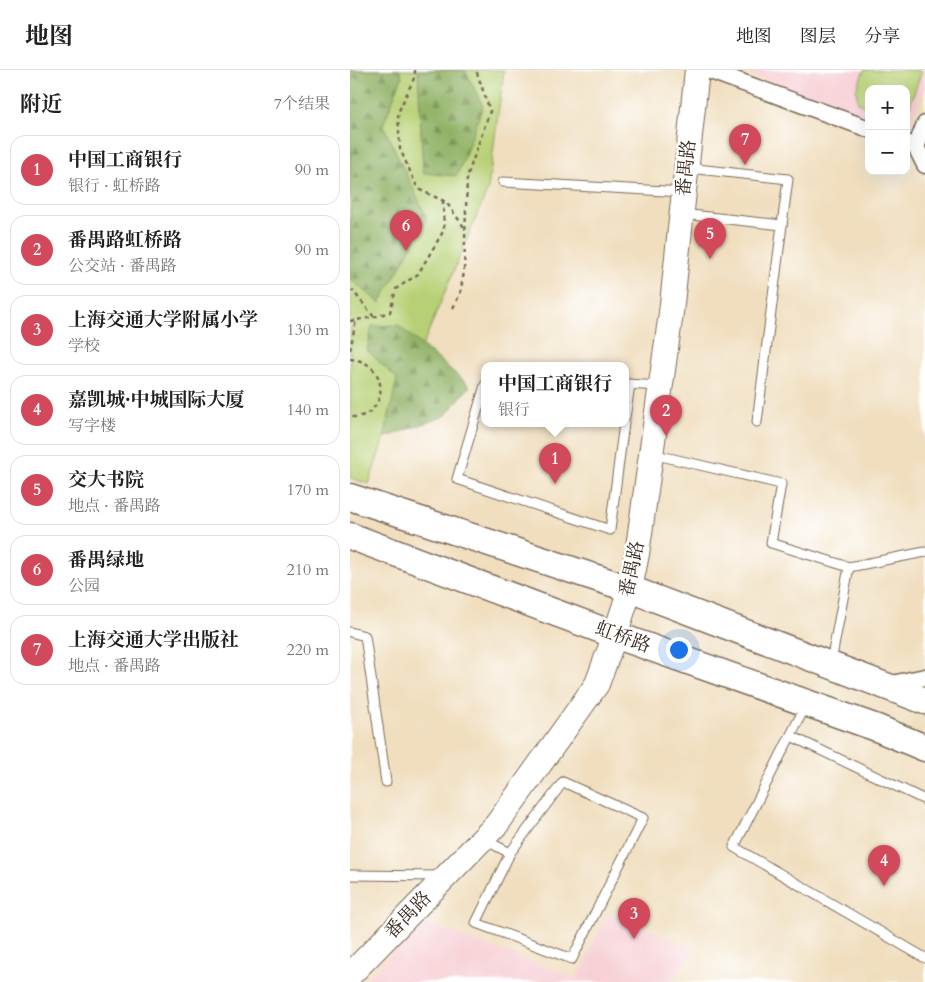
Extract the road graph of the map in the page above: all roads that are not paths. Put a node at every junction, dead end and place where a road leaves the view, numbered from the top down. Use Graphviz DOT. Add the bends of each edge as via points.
graph roads {
  1 [pos="697,70"];
  2 [pos="708,70"];
  3 [pos="925,124"];
  4 [pos="865,128"];
  5 [pos="911,145"];
  6 [pos="925,165"];
  7 [pos="686,167"];
  8 [pos="503,182"];
  9 [pos="682,203"];
  10 [pos="782,225"];
  11 [pos="629,384"];
  12 [pos="661,386"];
  13 [pos="481,398"];
  14 [pos="757,422"];
  15 [pos="623,427"];
  16 [pos="652,454"];
  17 [pos="350,497"];
  18 [pos="350,536"];
  19 [pos="925,552"];
  20 [pos="849,567"];
  21 [pos="630,589"];
  22 [pos="350,632"];
  23 [pos="615,635"];
  24 [pos="830,665"];
  25 [pos="925,678"];
  26 [pos="884,686"];
  27 [pos="925,701"];
  28 [pos="808,703"];
  29 [pos="791,736"];
  30 [pos="925,748"];
  31 [pos="386,782"];
  32 [pos="925,800"];
  33 [pos="482,839"];
  34 [pos="510,854"];
  35 [pos="350,876"];
  36 [pos="445,876"];
  37 [pos="925,958"];
  38 [pos="350,975"];
  1 -- 7 [label="street, 番禺路"];
  2 -- 4 [label="street"];
  3 -- 5 [label="street"];
  5 -- 6 [label="street"];
  7 -- 9 [label="street, 番禺路"];
  7 -- 10 [label="lane" via="788,179"];
  8 -- 9 [label="lane"];
  9 -- 10 [label="lane"];
  9 -- 12 [label="street, 番禺路"];
  10 -- 14 [label="lane"];
  11 -- 12 [label="lane"];
  12 -- 16 [label="street, 番禺路"];
  13 -- 15 [label="lane" via="457,479 610,530"];
  16 -- 20 [label="lane" via="781,484 771,543"];
  16 -- 21 [label="street, 番禺路"];
  17 -- 21 [label="main road"];
  18 -- 23 [label="main road, 虹桥路"];
  19 -- 20 [label="lane"];
  20 -- 24 [label="lane"];
  21 -- 23 [label="street, 番禺路"];
  21 -- 24 [label="main road"];
  22 -- 31 [label="lane" via="365,636"];
  23 -- 28 [label="main road, 虹桥路"];
  23 -- 33 [label="street, 番禺路" via="597,684 497,824"];
  24 -- 26 [label="main road"];
  25 -- 26 [label="street"];
  26 -- 27 [label="main road"];
  28 -- 29 [label="lane"];
  28 -- 30 [label="main road, 虹桥路"];
  29 -- 32 [label="lane"];
  29 -- 37 [label="lane" via="734,848"];
  33 -- 34 [label="lane"];
  33 -- 36 [label="street, 番禺路"];
  34 -- 34 [label="lane" via="563,782 643,818 572,959 476,923"];
  35 -- 36 [label="lane"];
  36 -- 38 [label="street, 番禺路"];
}
